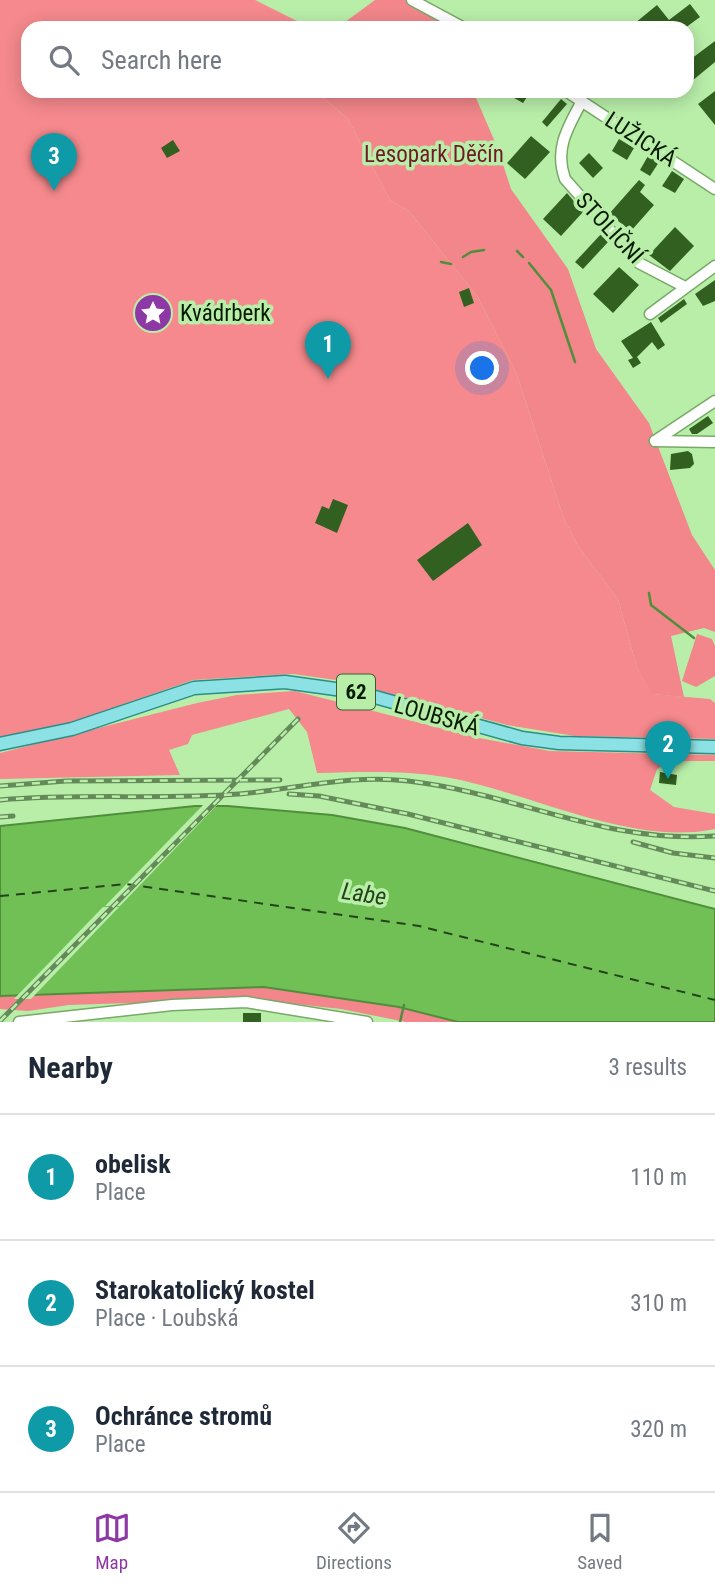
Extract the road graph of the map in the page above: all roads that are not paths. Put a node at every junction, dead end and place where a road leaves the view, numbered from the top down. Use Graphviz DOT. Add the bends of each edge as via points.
graph roads {
  1 [pos="412,0"];
  2 [pos="451,21"];
  3 [pos="577,98"];
  4 [pos="582,101"];
  5 [pos="715,189"];
  6 [pos="715,266"];
  7 [pos="685,287"];
  8 [pos="650,314"];
  9 [pos="715,401"];
  10 [pos="715,442"];
  11 [pos="0,744"];
  12 [pos="715,747"];
  13 [pos="19,1022"];
  14 [pos="368,1022"];
  1 -- 2 [label="street"];
  3 -- 4 [label="street, LUŽICKÁ"];
  4 -- 5 [label="street, LUŽICKÁ"];
  4 -- 7 [label="street, STOLIČNÍ" via="559,150 565,179 639,263"];
  6 -- 7 [label="street"];
  7 -- 8 [label="street"];
  9 -- 10 [label="street" via="655,441"];
  11 -- 12 [label="main road, LOUBSKÁ / 62" via="72,729 194,688 285,682 357,692 522,738"];
  13 -- 14 [label="street" via="145,1007 246,1002"];
}
